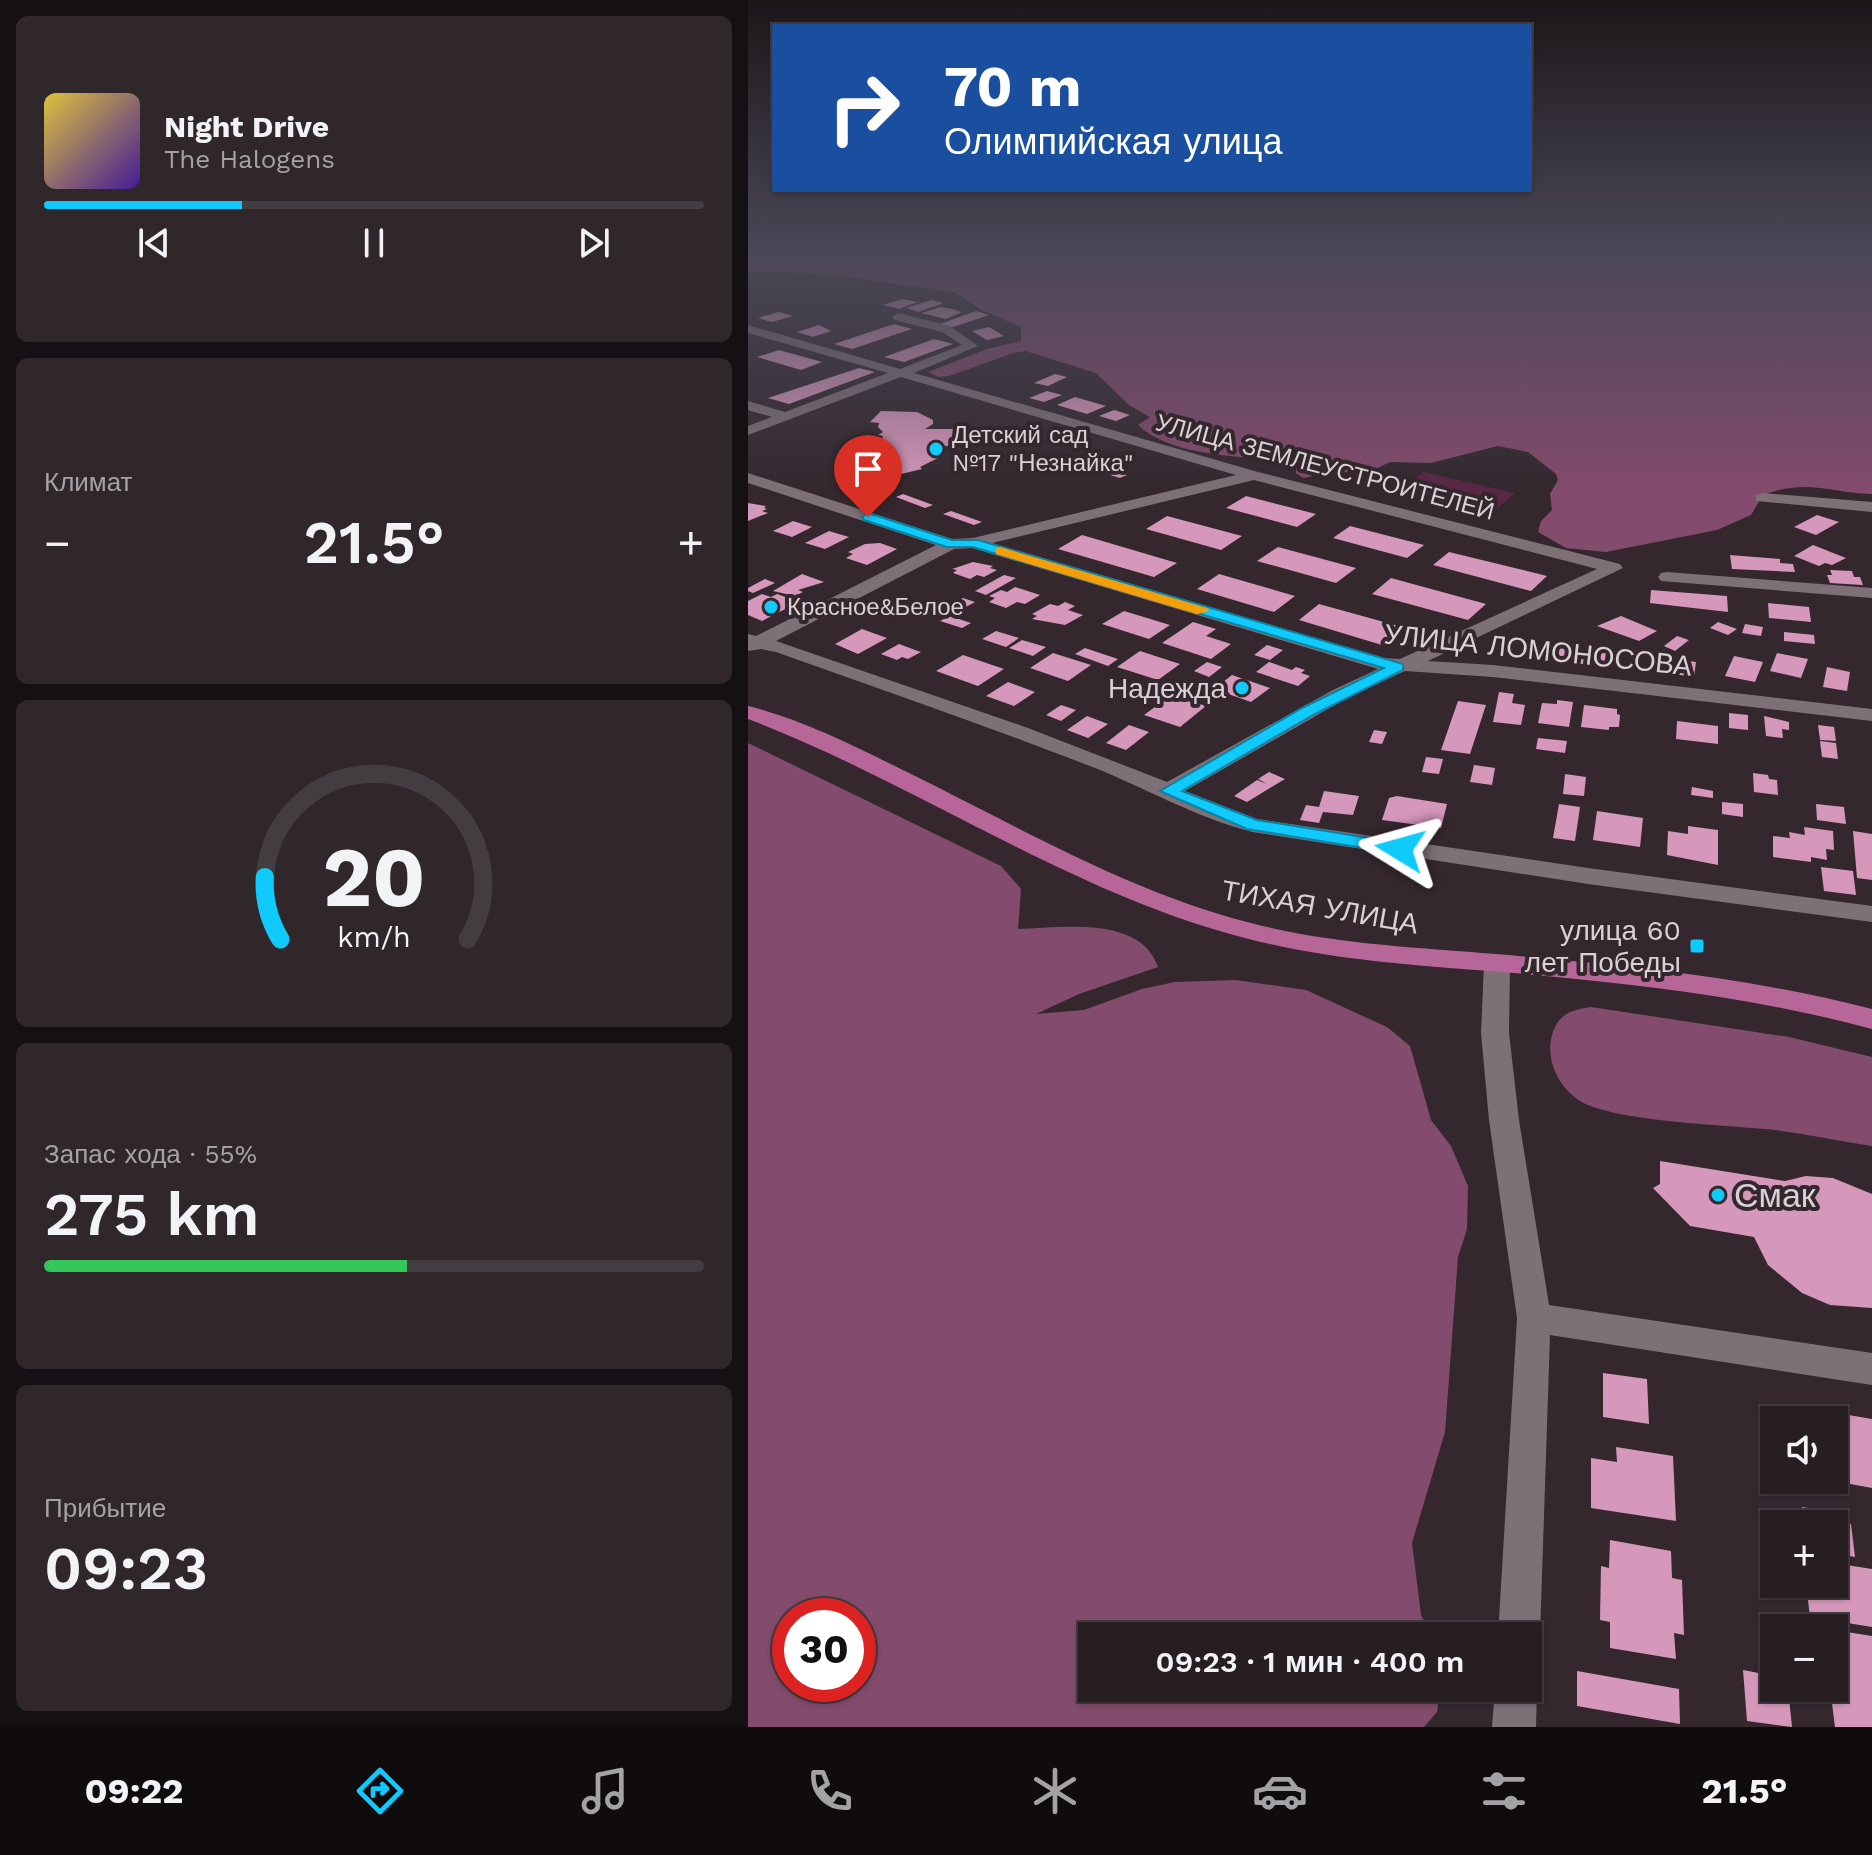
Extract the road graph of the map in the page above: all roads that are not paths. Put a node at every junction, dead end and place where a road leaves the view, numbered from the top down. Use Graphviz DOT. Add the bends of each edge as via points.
graph roads {
  1 [pos="754,331"];
  2 [pos="949,331"];
  3 [pos="903,373"];
  4 [pos="748,405"];
  5 [pos="786,417"];
  6 [pos="748,431"];
  7 [pos="1253,475"];
  8 [pos="748,478"];
  9 [pos="1762,498"];
  10 [pos="1872,507"];
  11 [pos="973,543"];
  12 [pos="951,544"];
  13 [pos="1667,577"];
  14 [pos="1872,593"];
  15 [pos="752,643"];
  16 [pos="1398,667"];
  17 [pos="748,712"];
  18 [pos="1872,715"];
  19 [pos="1168,791"];
  20 [pos="1872,914"];
  21 [pos="1497,964"];
  22 [pos="1872,1019"];
  23 [pos="1534,1318"];
  24 [pos="1872,1369"];
  25 [pos="1520,1622"];
  26 [pos="1515,1702"];
  27 [pos="1514,1727"];
  1 -- 3 [label="street, УЛИЦА ЗЕМЛЕУСТРОИТЕЛЕЙ"];
  2 -- 3 [label="street" via="972,345"];
  3 -- 5 [label="street"];
  3 -- 7 [label="street, УЛИЦА ЗЕМЛЕУСТРОИТЕЛЕЙ"];
  4 -- 5 [label="street"];
  5 -- 6 [label="street"];
  7 -- 11 [label="street"];
  7 -- 16 [label="street, УЛИЦА ЗЕМЛЕУСТРОИТЕЛЕЙ" via="1614,568"];
  8 -- 12 [label="street"];
  9 -- 10 [label="street"];
  11 -- 12 [label="street"];
  11 -- 16 [label="street, УЛИЦА ЛОМОНОСОВА"];
  12 -- 15 [label="street"];
  13 -- 14 [label="street"];
  15 -- 19 [label="street" via="1032,736"];
  16 -- 18 [label="street, УЛИЦА ЛОМОНОСОВА" via="1493,671"];
  16 -- 19 [label="street" via="1307,711"];
  17 -- 21 [label="main road, ТИХАЯ УЛИЦА" via="842,750 1110,881 1205,917 1324,944"];
  19 -- 20 [label="street" via="1230,818 1305,835"];
  21 -- 22 [label="main road, ТИХАЯ УЛИЦА" via="1707,985"];
  21 -- 23 [label="street" via="1495,1033 1504,1120"];
  23 -- 24 [label="street"];
  23 -- 25 [label="street"];
  26 -- 27 [label="street"];
}
